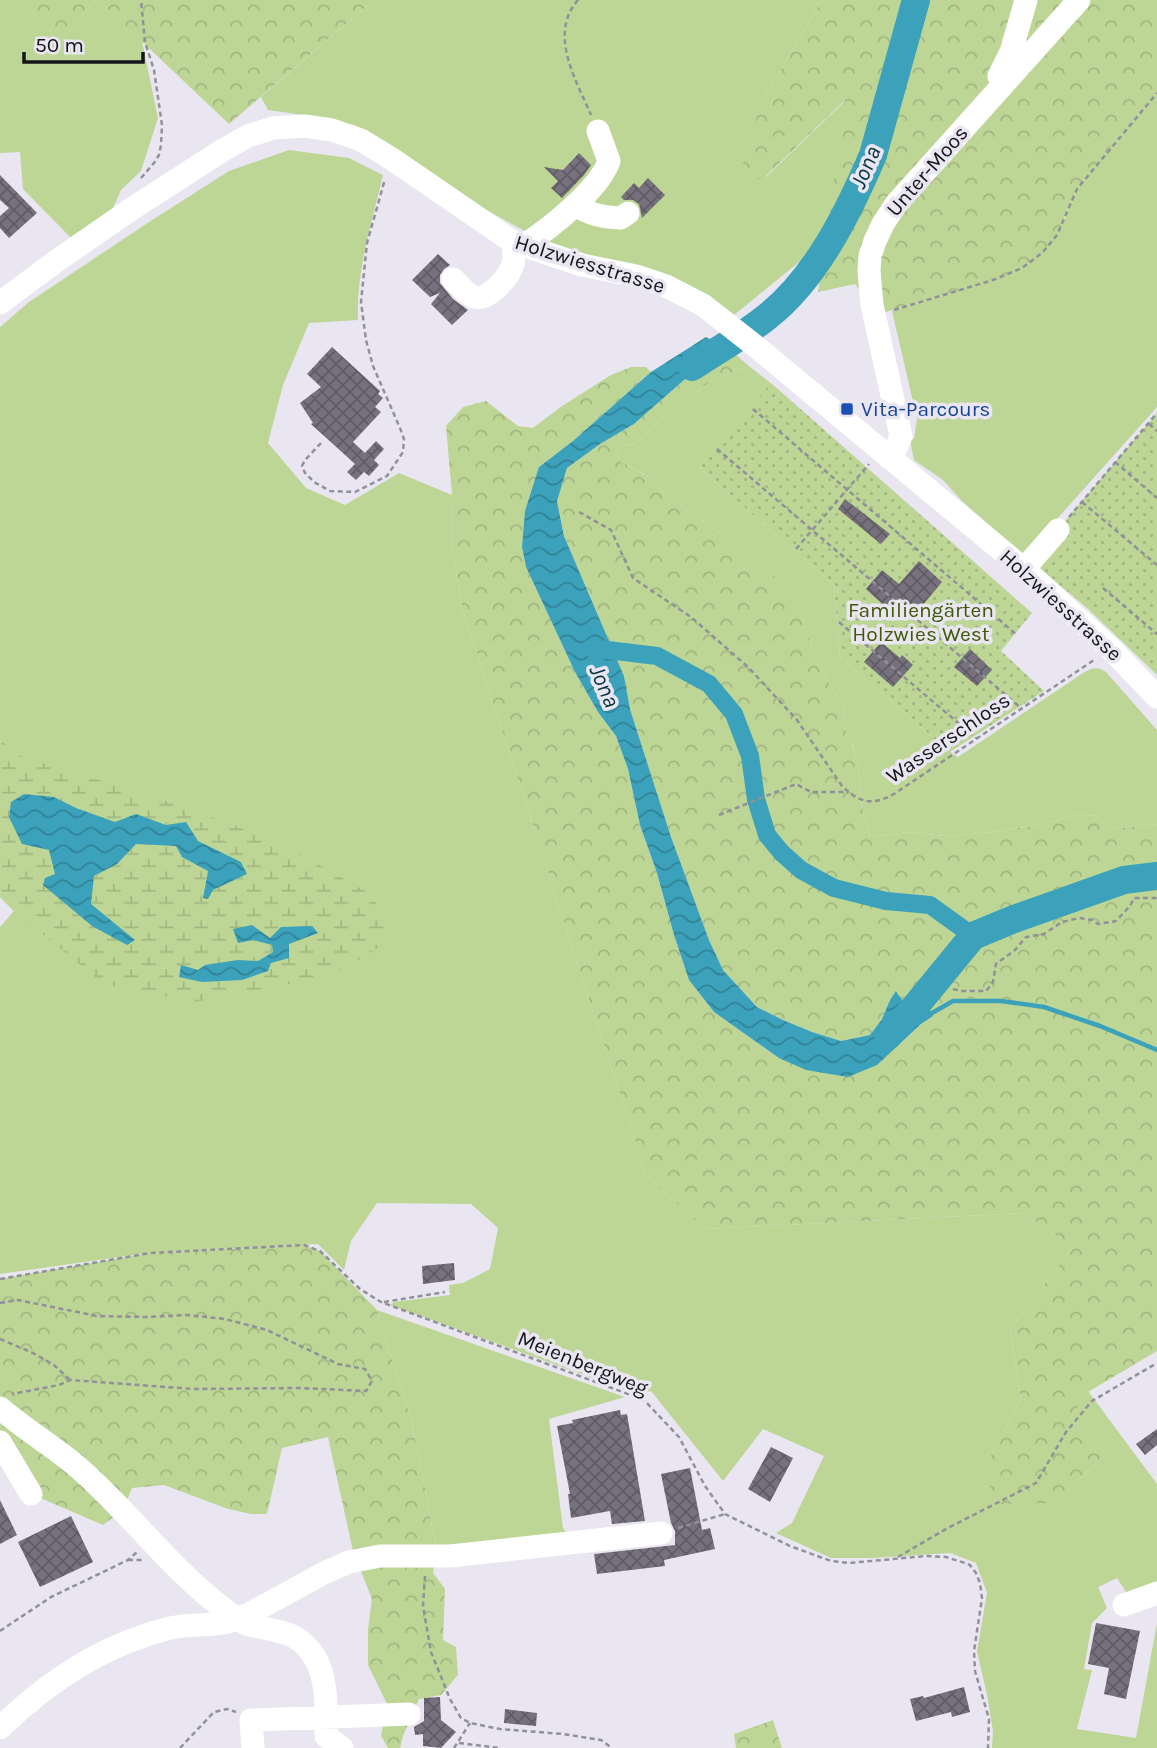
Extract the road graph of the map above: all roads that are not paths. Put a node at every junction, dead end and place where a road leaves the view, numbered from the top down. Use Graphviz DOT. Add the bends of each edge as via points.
graph roads {
  1 [pos="1026,0"];
  2 [pos="1079,0"];
  3 [pos="985,104"];
  4 [pos="598,131"];
  5 [pos="575,205"];
  6 [pos="628,213"];
  7 [pos="518,244"];
  8 [pos="453,279"];
  9 [pos="0,303"];
  10 [pos="880,459"];
  11 [pos="1058,530"];
  12 [pos="1024,569"];
  13 [pos="1157,697"];
  14 [pos="3,1403"];
  15 [pos="0,1442"];
  16 [pos="31,1494"];
  17 [pos="661,1533"];
  18 [pos="1157,1593"];
  19 [pos="1124,1605"];
  20 [pos="237,1619"];
  21 [pos="409,1714"];
  22 [pos="326,1717"];
  23 [pos="0,1728"];
  24 [pos="253,1748"];
  25 [pos="342,1748"];
  1 -- 3 [label="street" via="1011,52"];
  2 -- 3 [label="street, Unter-Moos"];
  3 -- 10 [label="street, Unter-Moos" via="896,204 870,256 874,315 901,436 897,446"];
  4 -- 5 [label="street" via="610,161"];
  5 -- 6 [label="street" via="601,217 621,218"];
  5 -- 7 [label="street" via="544,233"];
  7 -- 8 [label="street" via="512,268 486,296 471,295"];
  7 -- 9 [label="street, Holzwiesstrasse" via="360,140 305,126 273,128 223,150"];
  7 -- 10 [label="street, Holzwiesstrasse" via="582,265 636,276 703,305 759,349"];
  10 -- 12 [label="street, Holzwiesstrasse"];
  11 -- 12 [label="street"];
  12 -- 13 [label="street, Holzwiesstrasse"];
  14 -- 20 [label="street" via="79,1468 195,1586"];
  15 -- 16 [label="street"];
  17 -- 20 [label="street" via="517,1550 380,1556 349,1562"];
  18 -- 19 [label="street"];
  20 -- 22 [label="street" via="290,1634 306,1646 320,1664"];
  20 -- 23 [label="street" via="143,1635 103,1653 57,1679"];
  21 -- 22 [label="street"];
  22 -- 24 [label="street" via="251,1720"];
  22 -- 25 [label="street" via="326,1736"];
}
